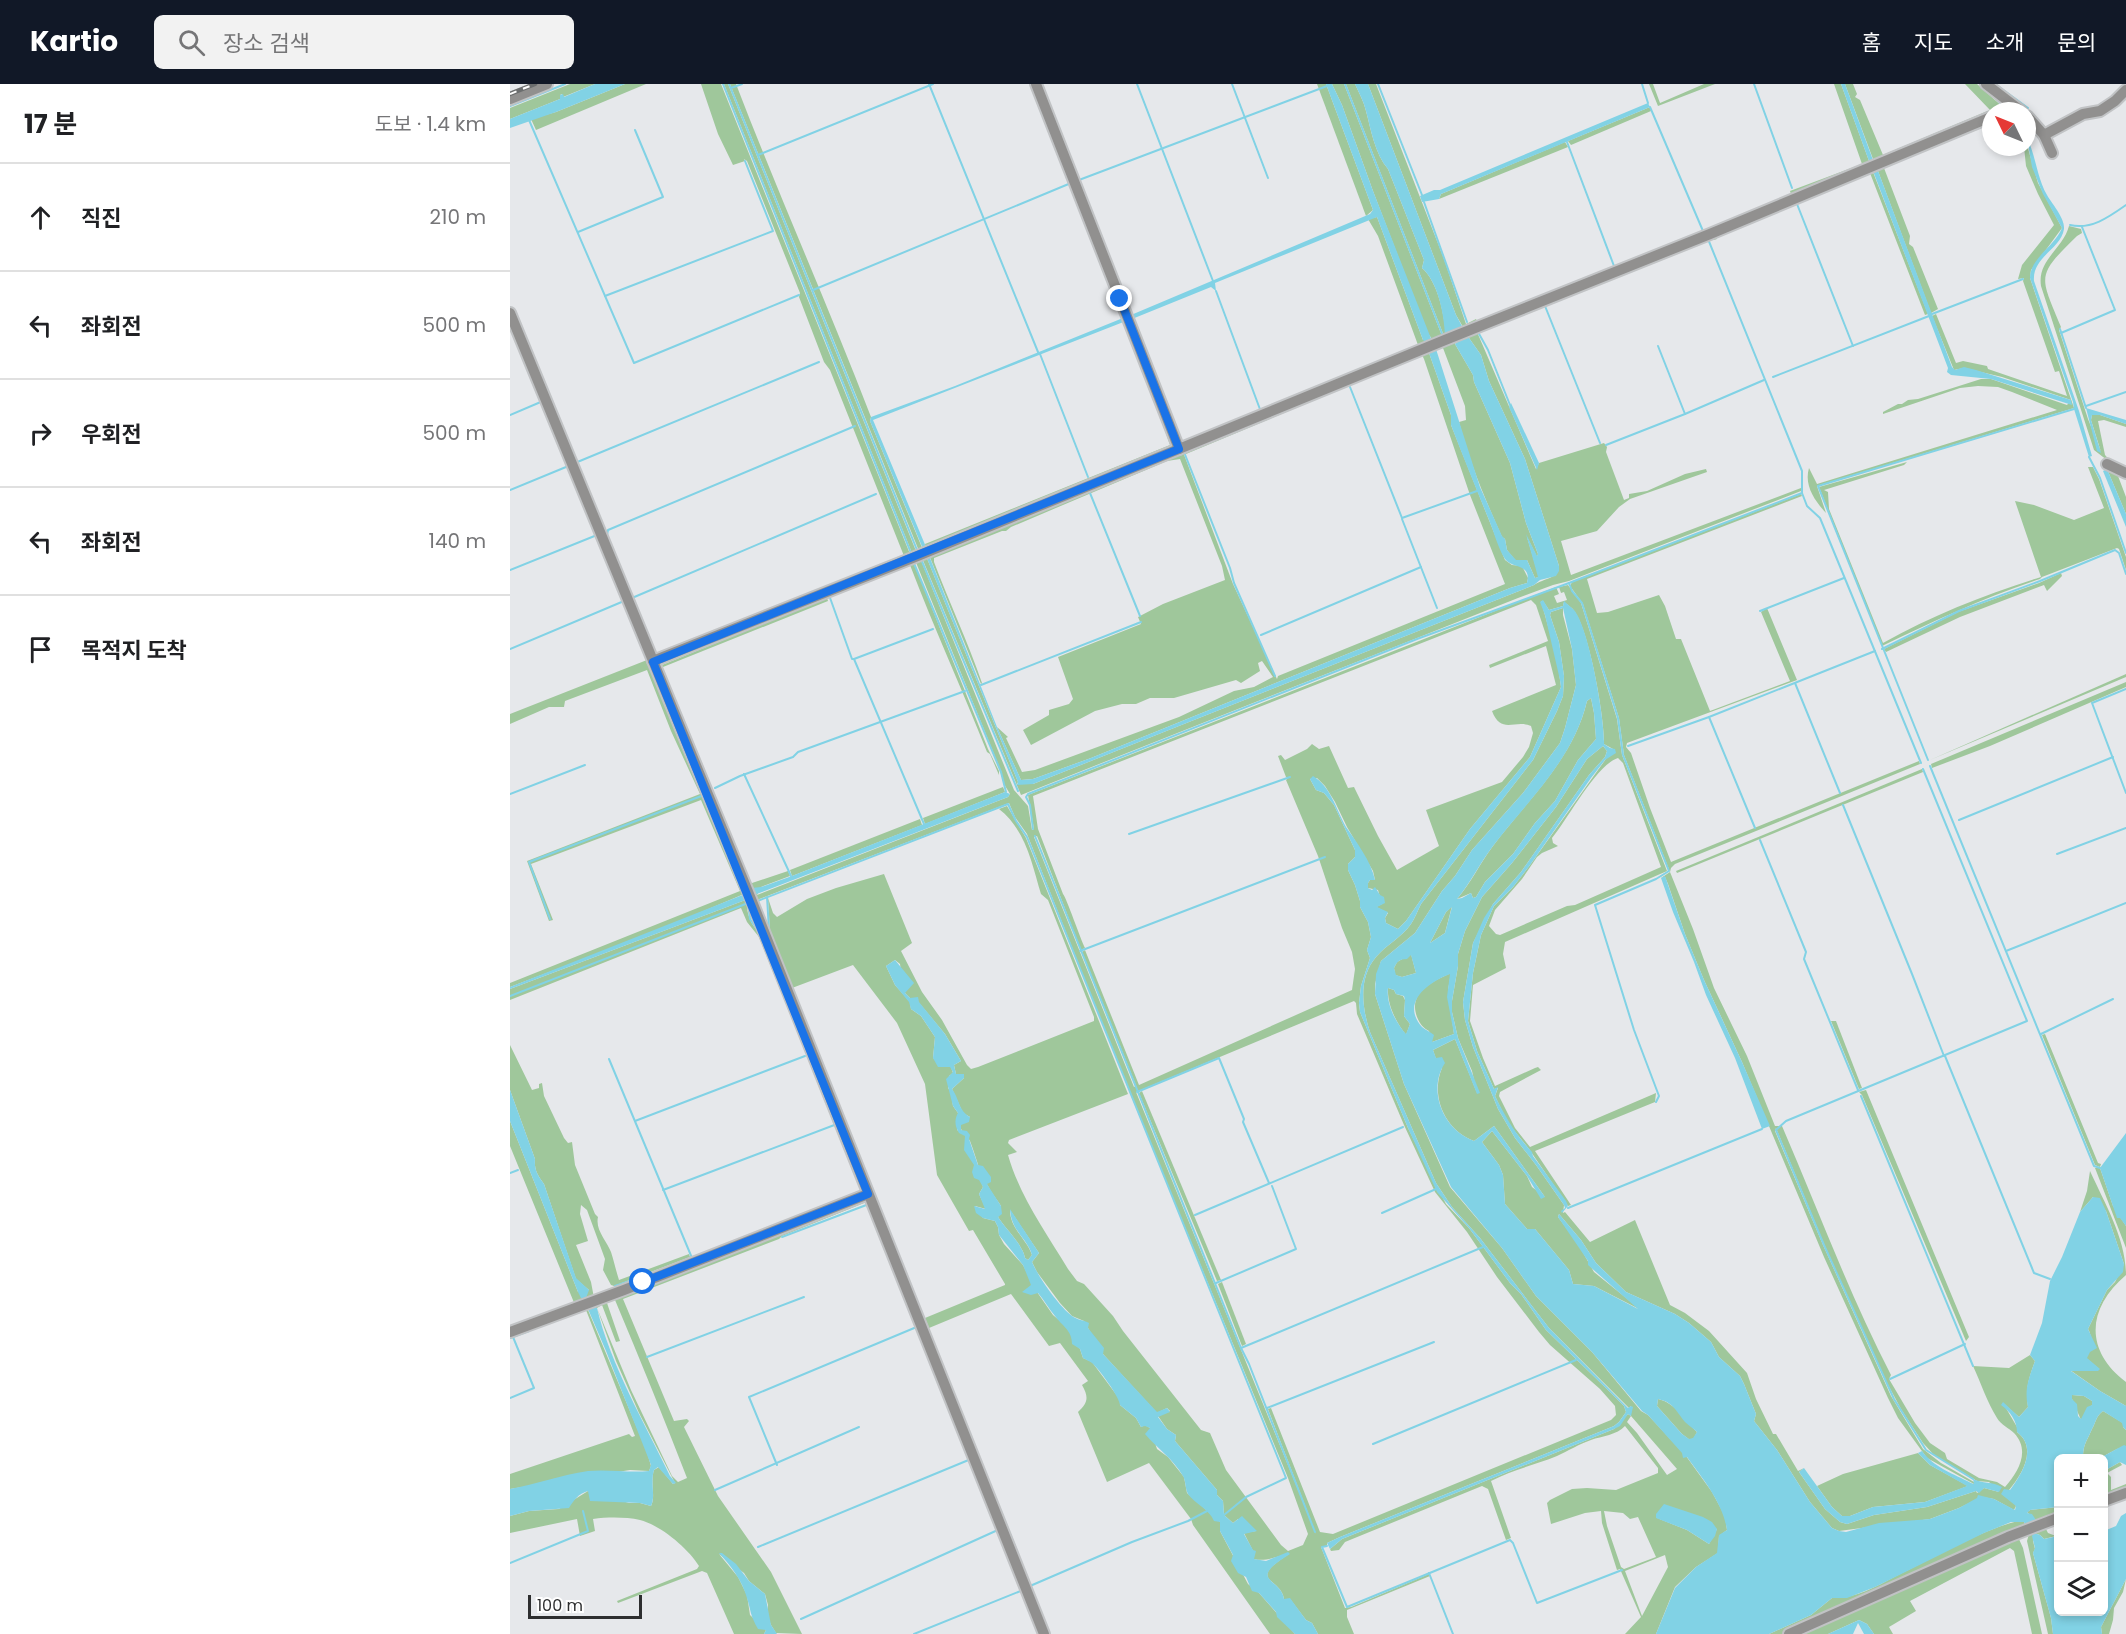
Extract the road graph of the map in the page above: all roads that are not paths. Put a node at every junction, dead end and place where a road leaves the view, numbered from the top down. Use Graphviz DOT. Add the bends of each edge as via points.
graph roads {
  1 [pos="547,84"];
  2 [pos="1036,84"];
  3 [pos="1986,84"];
  4 [pos="526,88"];
  5 [pos="2126,90"];
  6 [pos="510,99"];
  7 [pos="2007,102"];
  8 [pos="1982,121"];
  9 [pos="2036,128"];
  10 [pos="2044,135"];
  11 [pos="2052,153"];
  12 [pos="510,312"];
  13 [pos="1179,449"];
  14 [pos="2107,464"];
  15 [pos="2126,473"];
  16 [pos="653,662"];
  17 [pos="868,1194"];
  18 [pos="510,1332"];
  19 [pos="2126,1492"];
  20 [pos="2108,1500"];
  21 [pos="2054,1520"];
  22 [pos="1044,1634"];
  23 [pos="1789,1634"];
  1 -- 4 [label="street"];
  2 -- 13 [label="street"];
  3 -- 7 [label="street"];
  4 -- 6 [label="street"];
  5 -- 10 [label="street" via="2100,111 2083,114"];
  8 -- 13 [label="street"];
  9 -- 10 [label="street"];
  10 -- 11 [label="street"];
  12 -- 16 [label="street"];
  13 -- 16 [label="street"];
  14 -- 15 [label="street"];
  16 -- 17 [label="street"];
  17 -- 18 [label="street"];
  17 -- 22 [label="street"];
  19 -- 20 [label="street"];
  21 -- 23 [label="street"];
}
